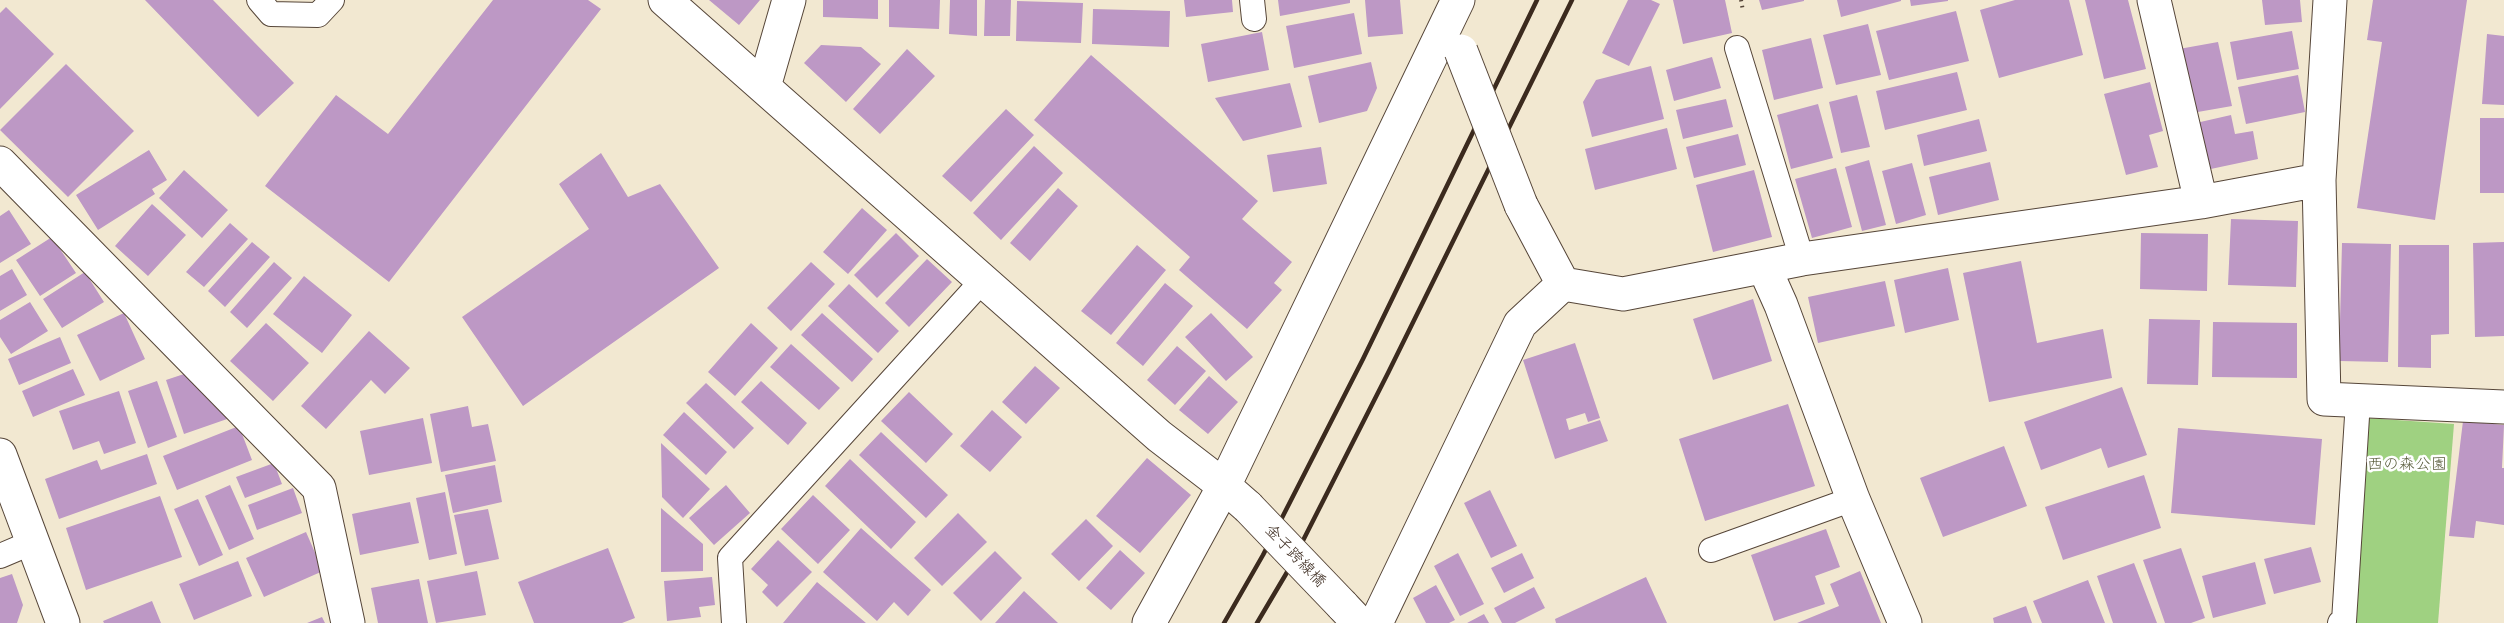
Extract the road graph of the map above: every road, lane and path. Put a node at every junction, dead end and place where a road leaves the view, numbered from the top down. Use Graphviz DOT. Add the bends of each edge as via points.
graph roads {
  1 [pos="259,0"];
  2 [pos="332,0"];
  3 [pos="665,0"];
  4 [pos="789,0"];
  5 [pos="2154,0"];
  6 [pos="2330,0"];
  7 [pos="1453,10"];
  8 [pos="1737,48"];
  9 [pos="764,87"];
  10 [pos="0,163"];
  11 [pos="2319,180"];
  12 [pos="2201,202"];
  13 [pos="1802,259"];
  14 [pos="1764,267"];
  15 [pos="982,280"];
  16 [pos="1563,285"];
  17 [pos="2358,401"];
  18 [pos="2504,407"];
  19 [pos="0,455"];
  20 [pos="1224,486"];
  21 [pos="1853,499"];
  22 [pos="33,542"];
  23 [pos="1711,549"];
  24 [pos="0,555"];
  25 [pos="1350,614"];
  26 [pos="63,623"];
  27 [pos="348,623"];
  28 [pos="734,623"];
  29 [pos="1149,623"];
  30 [pos="1376,623"];
  31 [pos="1905,623"];
  32 [pos="2340,623"];
  1 -- 2 [label="lane" via="271,14 318,15"];
  3 -- 9 [label="street, 金子跨線橋"];
  4 -- 9 [label="street"];
  5 -- 12 [label="street"];
  6 -- 11 [label="street"];
  7 -- 16 [label="street, bridge" via="1461,51 1521,205"];
  7 -- 20 [label="street"];
  8 -- 13 [label="lane"];
  9 -- 15 [label="street, 金子跨線橋"];
  10 -- 27 [label="street" via="319,488"];
  11 -- 12 [label="street"];
  11 -- 17 [label="street" via="2324,399"];
  12 -- 13 [label="street"];
  13 -- 14 [label="street"];
  14 -- 16 [label="street" via="1623,294"];
  14 -- 21 [label="street" via="1831,422"];
  15 -- 20 [label="street, 金子跨線橋" via="1159,436"];
  15 -- 28 [label="lane" via="730,558"];
  16 -- 30 [label="street" via="1520,324"];
  17 -- 18 [label="street"];
  17 -- 32 [label="lane" via="2344,621"];
  19 -- 22 [label="street"];
  20 -- 25 [label="street, 金子跨線橋, bridge"];
  20 -- 29 [label="street"];
  21 -- 23 [label="lane"];
  21 -- 31 [label="street"];
  22 -- 24 [label="lane"];
  22 -- 26 [label="street"];
}
